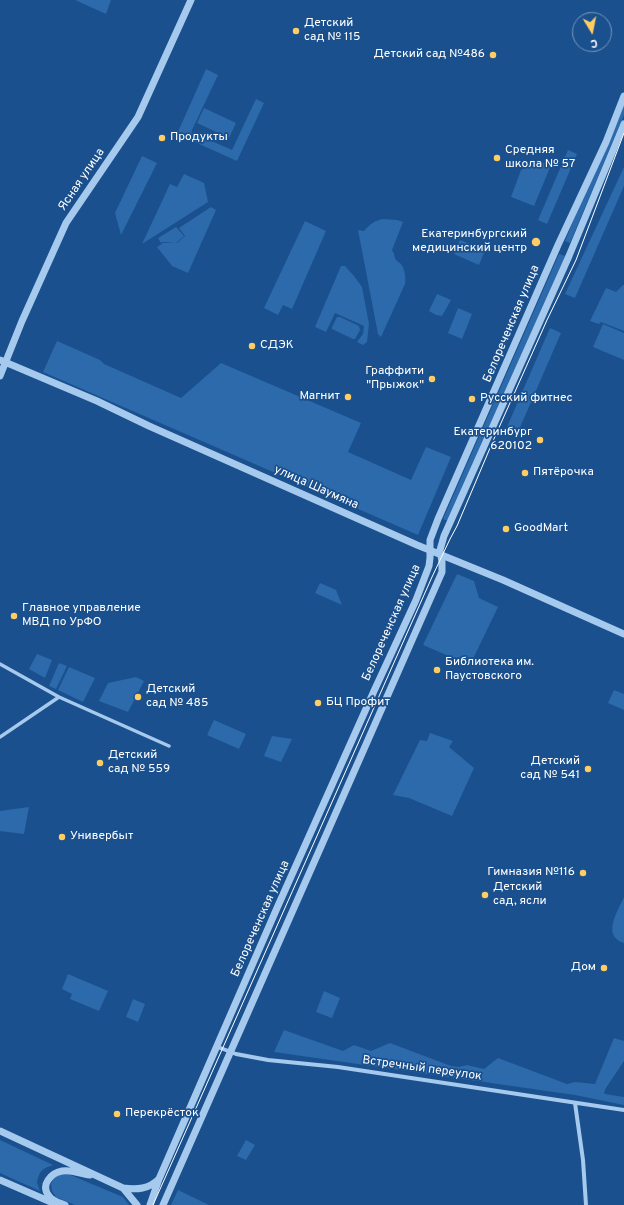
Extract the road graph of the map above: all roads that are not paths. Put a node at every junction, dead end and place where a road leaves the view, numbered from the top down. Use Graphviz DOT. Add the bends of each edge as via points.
graph roads {
  1 [pos="191,0"];
  2 [pos="624,96"];
  3 [pos="624,124"];
  4 [pos="2,361"];
  5 [pos="0,376"];
  6 [pos="430,550"];
  7 [pos="440,554"];
  8 [pos="624,634"];
  9 [pos="0,664"];
  10 [pos="59,697"];
  11 [pos="0,737"];
  12 [pos="169,746"];
  13 [pos="218,1047"];
  14 [pos="230,1051"];
  15 [pos="575,1103"];
  16 [pos="624,1110"];
  17 [pos="0,1131"];
  18 [pos="98,1176"];
  19 [pos="159,1179"];
  20 [pos="0,1180"];
  21 [pos="123,1188"];
  22 [pos="59,1205"];
  23 [pos="65,1205"];
  24 [pos="137,1205"];
  25 [pos="150,1205"];
  26 [pos="163,1205"];
  27 [pos="586,1205"];
  1 -- 4 [label="street, Ясная улица" via="138,117 66,223"];
  2 -- 6 [label="street, Белореченская улица" via="606,142 438,519 430,540"];
  3 -- 7 [label="street, Белореченская улица" via="567,260 444,536"];
  4 -- 5 [label="street, Ясная улица"];
  4 -- 6 [label="street, улица Шаумяна"];
  6 -- 7 [label="street, улица Шаумяна"];
  6 -- 13 [label="street, Белореченская улица" via="429,566 416,600"];
  7 -- 8 [label="street, улица Шаумяна"];
  7 -- 14 [label="street, Белореченская улица" via="442,572"];
  9 -- 10 [label="street"];
  10 -- 11 [label="street"];
  10 -- 12 [label="street"];
  13 -- 14 [label="street, Встречный переулок"];
  13 -- 19 [label="street, Белореченская улица"];
  14 -- 15 [label="street, Встречный переулок" via="268,1060 338,1067"];
  14 -- 26 [label="street, Белореченская улица"];
  15 -- 16 [label="street, Встречный переулок"];
  15 -- 27 [label="street"];
  17 -- 18 [label="street"];
  18 -- 21 [label="street"];
  18 -- 23 [label="street" via="68,1170 51,1175 46,1187 48,1196"];
  19 -- 21 [label="street" via="145,1188"];
  19 -- 25 [label="street, Белореченская улица"];
  20 -- 22 [label="street"];
  21 -- 24 [label="street"];
}
